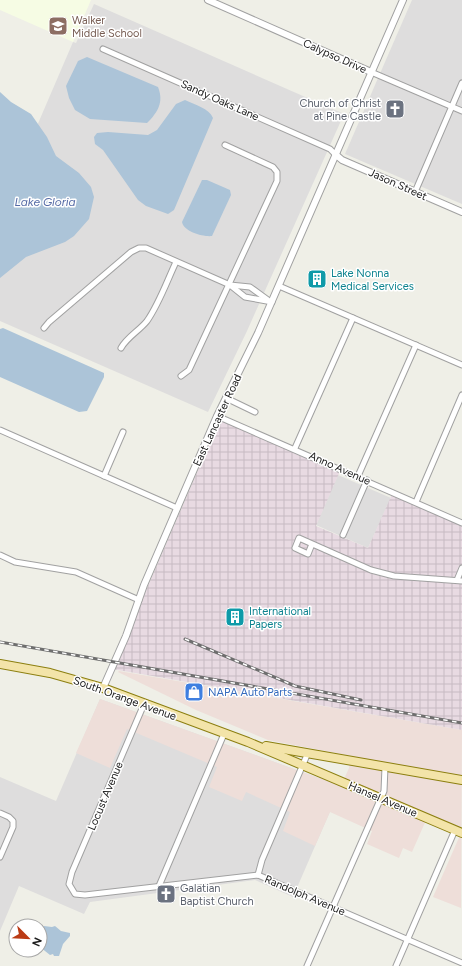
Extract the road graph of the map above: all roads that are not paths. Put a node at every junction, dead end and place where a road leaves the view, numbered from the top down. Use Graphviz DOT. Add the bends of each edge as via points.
graph roads {
  1 [pos="208,0"];
  2 [pos="404,0"];
  3 [pos="103,49"];
  4 [pos="371,72"];
  5 [pos="462,83"];
  6 [pos="452,106"];
  7 [pos="462,111"];
  8 [pos="224,145"];
  9 [pos="335,154"];
  10 [pos="415,192"];
  11 [pos="462,212"];
  12 [pos="176,262"];
  13 [pos="230,285"];
  14 [pos="244,285"];
  15 [pos="279,286"];
  16 [pos="241,294"];
  17 [pos="272,302"];
  18 [pos="353,318"];
  19 [pos="44,328"];
  20 [pos="416,345"];
  21 [pos="121,348"];
  22 [pos="462,365"];
  23 [pos="181,376"];
  24 [pos="462,395"];
  25 [pos="226,398"];
  26 [pos="255,412"];
  27 [pos="217,416"];
  28 [pos="0,430"];
  29 [pos="123,432"];
  30 [pos="295,448"];
  31 [pos="104,476"];
  32 [pos="358,476"];
  33 [pos="367,480"];
  34 [pos="416,502"];
  35 [pos="177,508"];
  36 [pos="462,523"];
  37 [pos="343,535"];
  38 [pos="312,544"];
  39 [pos="0,555"];
  40 [pos="462,568"];
  41 [pos="459,580"];
  42 [pos="139,600"];
  43 [pos="0,664"];
  44 [pos="103,688"];
  45 [pos="144,704"];
  46 [pos="224,734"];
  47 [pos="248,742"];
  48 [pos="307,755"];
  49 [pos="303,765"];
  50 [pos="385,767"];
  51 [pos="462,780"];
  52 [pos="381,798"];
  53 [pos="0,813"];
  54 [pos="459,832"];
  55 [pos="0,857"];
  56 [pos="258,874"];
  57 [pos="160,886"];
  58 [pos="70,889"];
  59 [pos="333,906"];
  60 [pos="407,939"];
  61 [pos="462,963"];
  62 [pos="307,966"];
  63 [pos="396,966"];
  1 -- 4 [label="street, Calypso Drive"];
  2 -- 4 [label="street, East Lancaster Road"];
  3 -- 9 [label="street, Sandy Oaks Lane" via="330,148"];
  4 -- 6 [label="street, Calypso Drive"];
  4 -- 9 [label="street, East Lancaster Road"];
  5 -- 6 [label="street"];
  6 -- 7 [label="street, Calypso Drive"];
  6 -- 10 [label="street"];
  8 -- 13 [label="street" via="273,167 277,176"];
  9 -- 10 [label="street, Jason Street" via="342,160"];
  9 -- 15 [label="street, East Lancaster Road"];
  10 -- 11 [label="street, Jason Street"];
  12 -- 13 [label="street"];
  12 -- 19 [label="street" via="146,248 135,249"];
  12 -- 21 [label="street" via="149,317 125,340"];
  13 -- 14 [label="street"];
  13 -- 16 [label="street"];
  13 -- 23 [label="street" via="189,370"];
  14 -- 16 [label="street"];
  14 -- 17 [label="street" via="252,287"];
  15 -- 17 [label="street, East Lancaster Road"];
  15 -- 18 [label="street"];
  16 -- 17 [label="street" via="247,298"];
  17 -- 25 [label="street, East Lancaster Road"];
  18 -- 20 [label="street"];
  18 -- 30 [label="street"];
  20 -- 22 [label="street"];
  20 -- 32 [label="street"];
  24 -- 34 [label="street"];
  25 -- 26 [label="street"];
  25 -- 27 [label="street, East Lancaster Road"];
  27 -- 30 [label="street, Anno Avenue"];
  27 -- 35 [label="street, East Lancaster Road"];
  28 -- 31 [label="street"];
  29 -- 31 [label="street"];
  30 -- 32 [label="street, Anno Avenue"];
  31 -- 35 [label="street"];
  32 -- 33 [label="street, Anno Avenue"];
  33 -- 34 [label="street, Anno Avenue"];
  33 -- 37 [label="street"];
  34 -- 36 [label="street, Anno Avenue"];
  35 -- 42 [label="street, East Lancaster Road"];
  38 -- 41 [label="street" via="371,570 394,576"];
  39 -- 42 [label="street" via="15,562 76,572"];
  40 -- 41 [label="street"];
  42 -- 44 [label="street, East Lancaster Road"];
  43 -- 44 [label="main road, South Orange Avenue" via="53,673"];
  44 -- 45 [label="main road, South Orange Avenue"];
  45 -- 46 [label="main road, South Orange Avenue"];
  45 -- 58 [label="street, Locust Avenue" via="72,872"];
  46 -- 47 [label="main road, South Orange Avenue"];
  46 -- 57 [label="street"];
  47 -- 48 [label="main road, South Orange Avenue"];
  47 -- 49 [label="main road, South Orange Avenue"];
  48 -- 49 [label="street"];
  48 -- 50 [label="main road, South Orange Avenue"];
  49 -- 52 [label="main road, Hansel Avenue"];
  49 -- 56 [label="street"];
  50 -- 51 [label="main road, South Orange Avenue"];
  50 -- 52 [label="street" via="384,792"];
  52 -- 54 [label="main road, Hansel Avenue"];
  52 -- 59 [label="street"];
  53 -- 55 [label="street" via="13,822"];
  54 -- 60 [label="street"];
  56 -- 57 [label="street, Randolph Avenue"];
  56 -- 59 [label="street, Randolph Avenue"];
  57 -- 58 [label="street, Randolph Avenue" via="85,896 75,894"];
  59 -- 60 [label="street, Randolph Avenue"];
  59 -- 62 [label="street"];
  60 -- 61 [label="street, Randolph Avenue"];
  60 -- 63 [label="street"];
}
